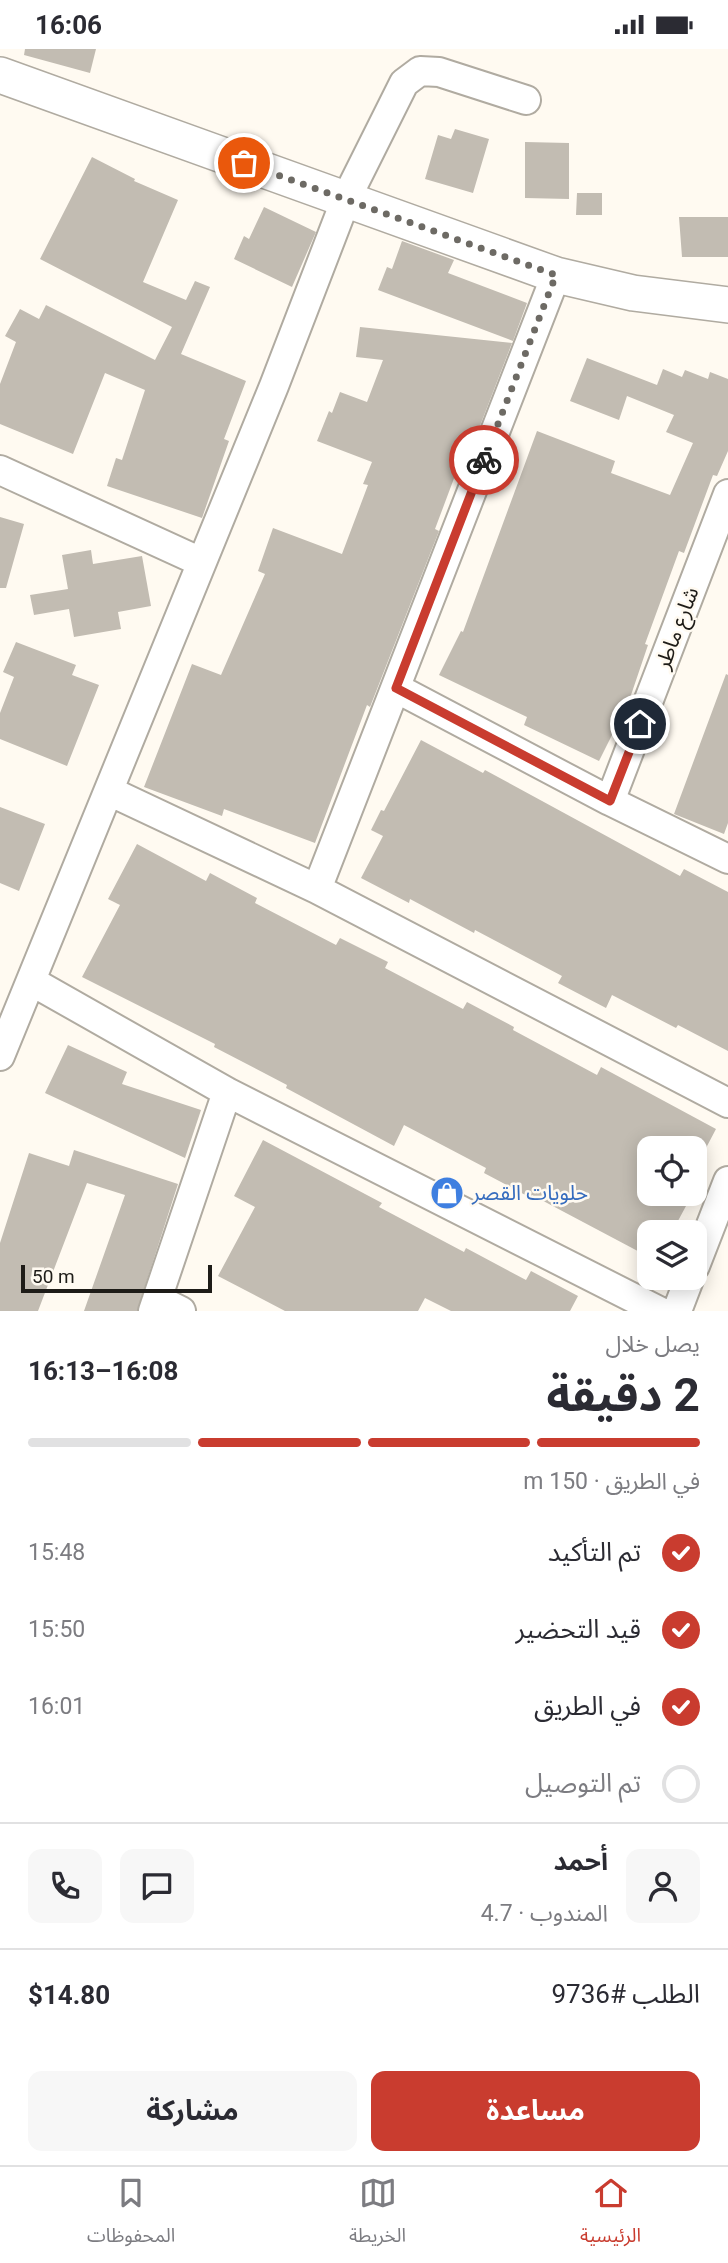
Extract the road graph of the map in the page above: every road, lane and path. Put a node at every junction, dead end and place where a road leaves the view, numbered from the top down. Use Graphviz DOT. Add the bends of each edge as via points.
graph roads {
  1 [pos="0,75"];
  2 [pos="526,100"];
  3 [pos="346,199"];
  4 [pos="556,275"];
  5 [pos="728,305"];
  6 [pos="0,470"];
  7 [pos="728,494"];
  8 [pos="201,562"];
  9 [pos="396,688"];
  10 [pos="109,790"];
  11 [pos="610,801"];
  12 [pos="728,859"];
  13 [pos="317,889"];
  14 [pos="31,981"];
  15 [pos="0,1056"];
  16 [pos="227,1091"];
  17 [pos="728,1103"];
  18 [pos="728,1181"];
  19 [pos="707,1235"];
  20 [pos="685,1290"];
  21 [pos="164,1307"];
  22 [pos="659,1311"];
  23 [pos="677,1311"];
  1 -- 3 [label="main road"];
  2 -- 3 [label="street" via="439,72 420,71 404,83"];
  3 -- 4 [label="main road"];
  3 -- 8 [label="street"];
  4 -- 5 [label="main road" via="633,293"];
  4 -- 9 [label="street"];
  6 -- 8 [label="street"];
  7 -- 11 [label="street, شارع ماطر"];
  8 -- 10 [label="street"];
  9 -- 11 [label="street"];
  9 -- 13 [label="street"];
  10 -- 13 [label="street"];
  10 -- 14 [label="street"];
  11 -- 12 [label="street"];
  13 -- 17 [label="street"];
  14 -- 15 [label="street"];
  14 -- 16 [label="street"];
  16 -- 21 [label="street"];
  16 -- 22 [label="street"];
  18 -- 19 [label="street"];
  20 -- 23 [label="street"];
}
